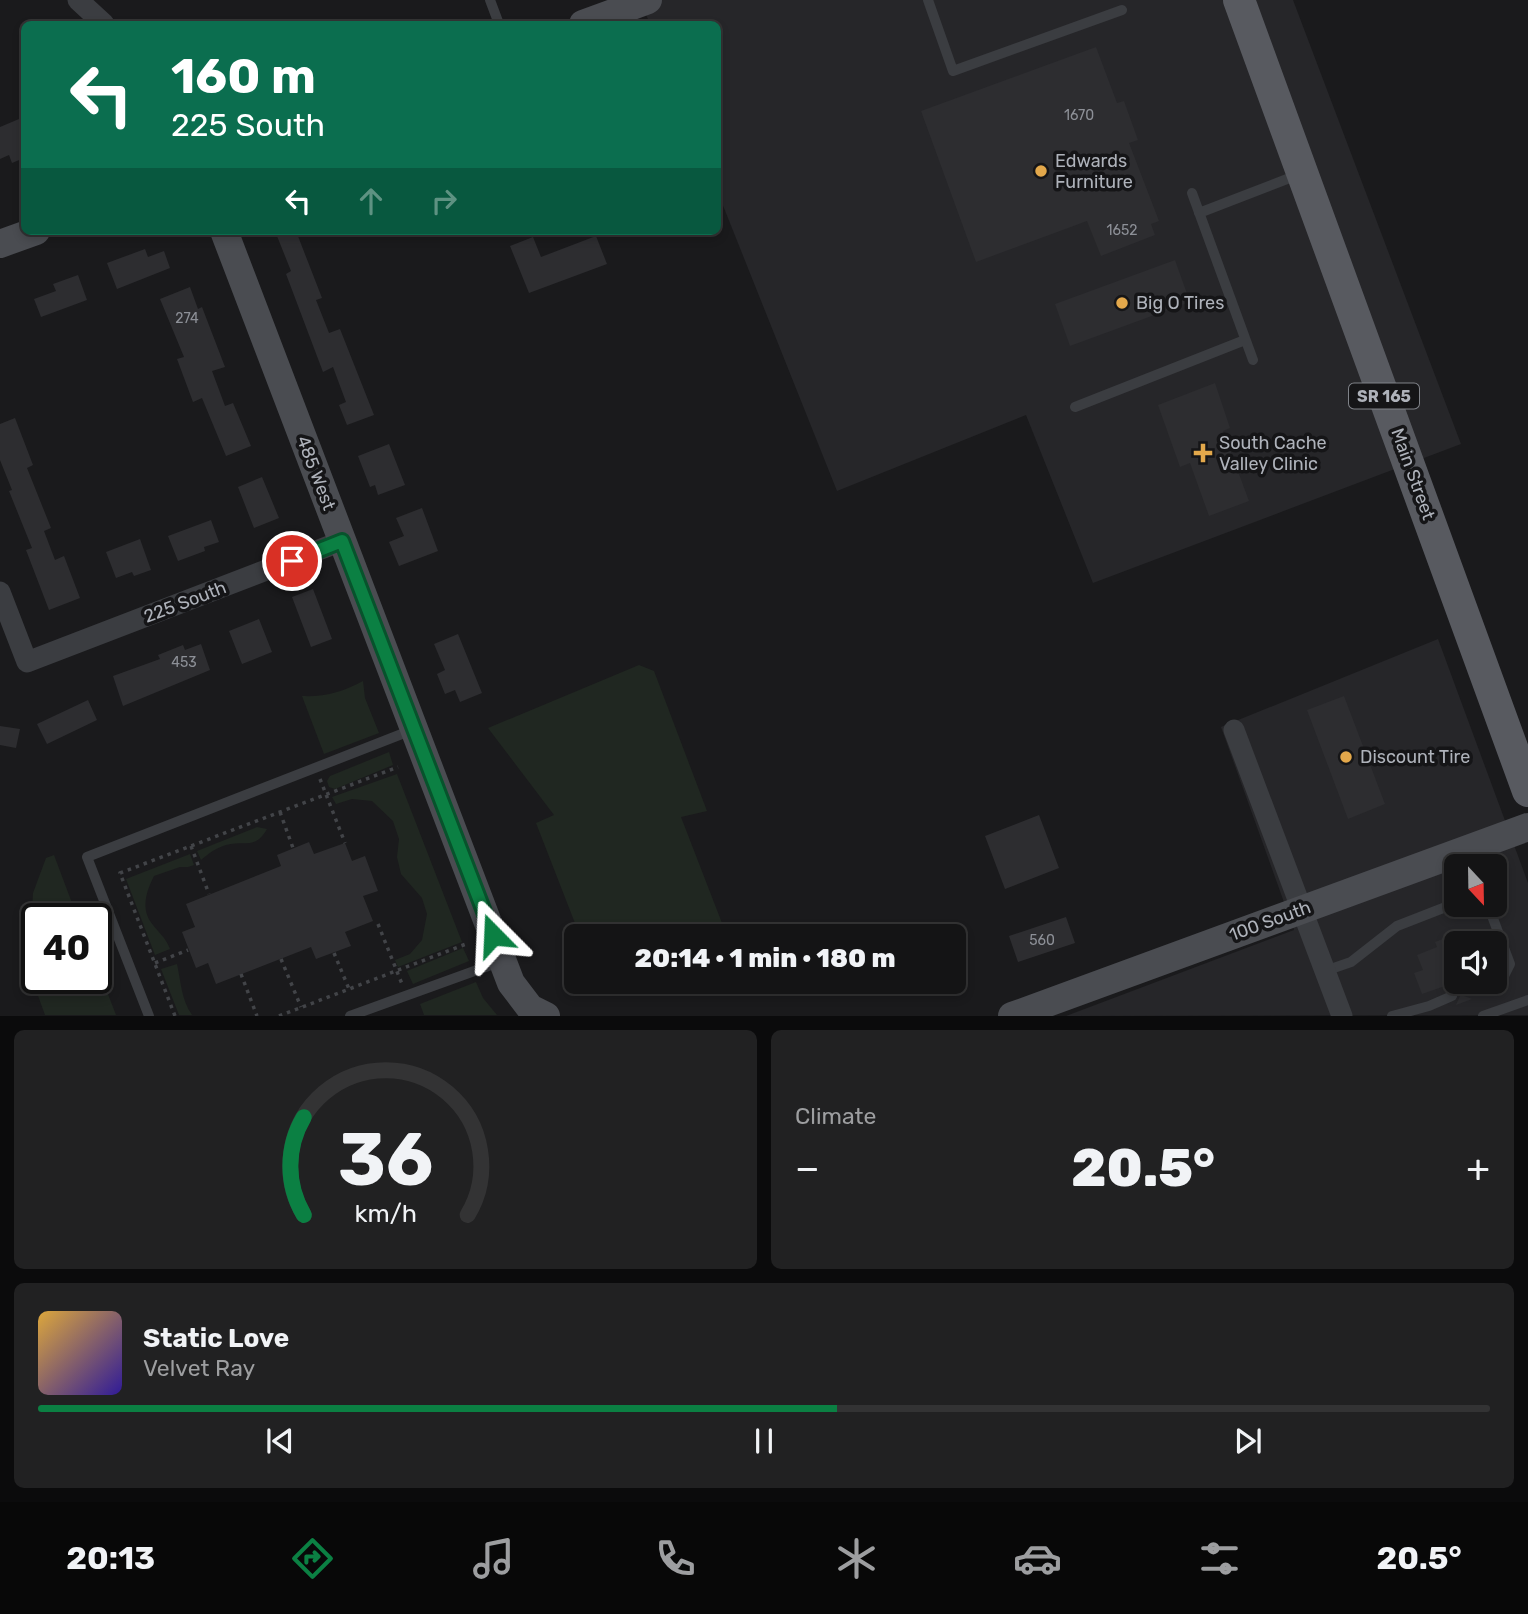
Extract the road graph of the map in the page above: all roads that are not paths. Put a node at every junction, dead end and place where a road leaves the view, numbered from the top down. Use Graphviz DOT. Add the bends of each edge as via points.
graph roads {
  1 [pos="78,0"];
  2 [pos="490,0"];
  3 [pos="648,0"];
  4 [pos="928,0"];
  5 [pos="1239,0"];
  6 [pos="1122,10"];
  7 [pos="101,21"];
  8 [pos="498,21"];
  9 [pos="591,21"];
  10 [pos="1303,173"];
  11 [pos="1192,193"];
  12 [pos="1199,212"];
  13 [pos="25,235"];
  14 [pos="226,235"];
  15 [pos="0,244"];
  16 [pos="1245,340"];
  17 [pos="1253,360"];
  18 [pos="1075,407"];
  19 [pos="342,541"];
  20 [pos="0,592"];
  21 [pos="414,729"];
  22 [pos="1234,730"];
  23 [pos="1528,791"];
  24 [pos="1528,827"];
  25 [pos="1444,908"];
  26 [pos="1301,909"];
  27 [pos="502,961"];
  28 [pos="1325,971"];
  29 [pos="1452,996"];
  30 [pos="1528,1000"];
  31 [pos="149,1016"];
  32 [pos="350,1016"];
  33 [pos="545,1016"];
  34 [pos="1012,1016"];
  35 [pos="1342,1016"];
  36 [pos="1392,1016"];
  37 [pos="1483,1016"];
  1 -- 7 [label="street"];
  2 -- 8 [label="lane"];
  3 -- 9 [label="street"];
  4 -- 6 [label="lane" via="953,71"];
  5 -- 10 [label="main road, Main Street / SR 165"];
  10 -- 12 [label="lane"];
  10 -- 23 [label="main road, Main Street / SR 165"];
  11 -- 12 [label="lane"];
  12 -- 16 [label="lane"];
  13 -- 15 [label="street"];
  14 -- 19 [label="street, 485 West"];
  16 -- 17 [label="lane"];
  16 -- 18 [label="lane"];
  19 -- 20 [label="street, 225 South" via="27,662"];
  19 -- 21 [label="street, 485 West"];
  21 -- 27 [label="street, 485 West"];
  21 -- 31 [label="lane" via="87,857"];
  22 -- 26 [label="street"];
  24 -- 26 [label="street, 100 South"];
  25 -- 28 [label="lane" via="1397,926 1352,961"];
  26 -- 28 [label="street"];
  26 -- 34 [label="street, 100 South"];
  27 -- 32 [label="lane"];
  27 -- 33 [label="street, 485 West" via="511,983 530,1008"];
  28 -- 35 [label="street"];
  29 -- 36 [label="lane"];
  30 -- 37 [label="lane"];
}
